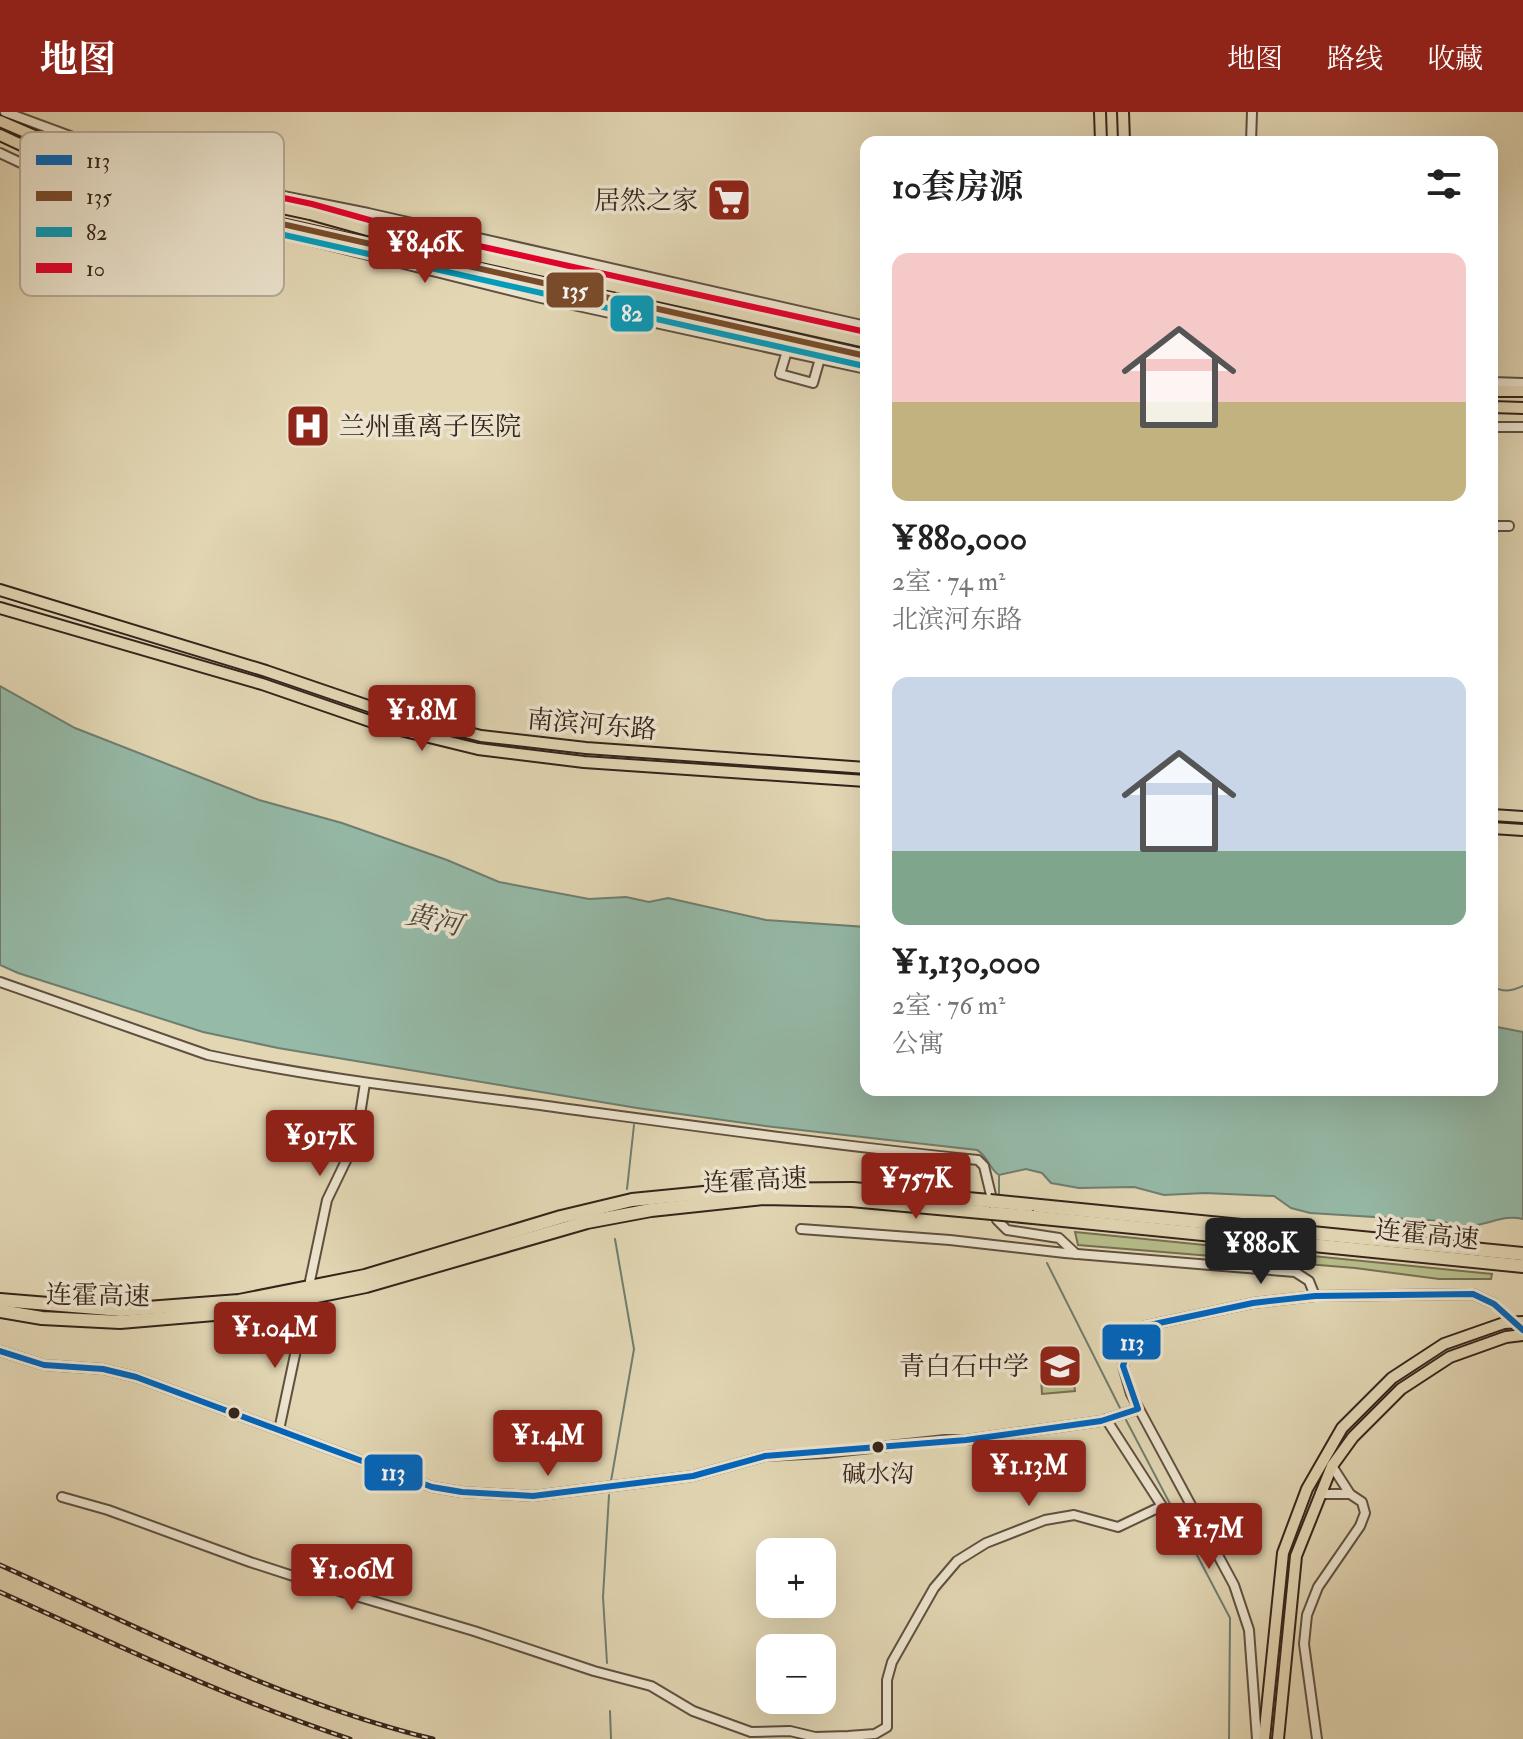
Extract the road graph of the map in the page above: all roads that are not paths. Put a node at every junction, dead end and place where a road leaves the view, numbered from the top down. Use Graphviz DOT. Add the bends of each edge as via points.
graph roads {
  1 [pos="5,112"];
  2 [pos="1100,112"];
  3 [pos="1123,112"];
  4 [pos="1252,112"];
  5 [pos="0,121"];
  6 [pos="25,132"];
  7 [pos="59,132"];
  8 [pos="0,135"];
  9 [pos="1101,136"];
  10 [pos="1124,136"];
  11 [pos="1251,136"];
  12 [pos="20,144"];
  13 [pos="0,153"];
  14 [pos="20,162"];
  15 [pos="284,196"];
  16 [pos="284,208"];
  17 [pos="284,223"];
  18 [pos="284,234"];
  19 [pos="860,325"];
  20 [pos="860,341"];
  21 [pos="824,346"];
  22 [pos="787,351"];
  23 [pos="860,355"];
  24 [pos="820,359"];
  25 [pos="860,368"];
  26 [pos="1498,382"];
  27 [pos="1523,383"];
  28 [pos="1498,391"];
  29 [pos="1523,391"];
  30 [pos="1498,407"];
  31 [pos="1523,408"];
  32 [pos="1498,427"];
  33 [pos="1523,427"];
  34 [pos="1498,526"];
  35 [pos="1509,526"];
  36 [pos="0,590"];
  37 [pos="0,608"];
  38 [pos="762,760"];
  39 [pos="860,768"];
  40 [pos="758,773"];
  41 [pos="860,781"];
  42 [pos="1498,815"];
  43 [pos="1523,817"];
  44 [pos="1498,828"];
  45 [pos="1523,830"];
  46 [pos="0,982"];
  47 [pos="365,1083"];
  48 [pos="991,1207"];
  49 [pos="1032,1211"];
  50 [pos="801,1229"];
  51 [pos="1076,1254"];
  52 [pos="1523,1254"];
  53 [pos="1523,1266"];
  54 [pos="310,1281"];
  55 [pos="1315,1296"];
  56 [pos="0,1300"];
  57 [pos="1494,1304"];
  58 [pos="0,1311"];
  59 [pos="303,1317"];
  60 [pos="1523,1322"];
  61 [pos="1523,1335"];
  62 [pos="0,1351"];
  63 [pos="1134,1410"];
  64 [pos="1109,1418"];
  65 [pos="279,1430"];
  66 [pos="1332,1466"];
  67 [pos="1320,1494"];
  68 [pos="1350,1494"];
  69 [pos="62,1497"];
  70 [pos="1257,1739"];
  71 [pos="1264,1739"];
  72 [pos="1278,1739"];
  73 [pos="1317,1739"];
  1 -- 7 [label="street"];
  2 -- 9 [label="main road"];
  3 -- 10 [label="main road"];
  4 -- 11 [label="street"];
  5 -- 6 [label="main road"];
  8 -- 12 [label="main road"];
  13 -- 14 [label="street"];
  15 -- 19 [label="street"];
  16 -- 20 [label="main road"];
  17 -- 21 [label="main road"];
  18 -- 22 [label="street"];
  21 -- 23 [label="main road"];
  21 -- 24 [label="street"];
  22 -- 24 [label="street"];
  22 -- 24 [label="street" via="780,374 813,383"];
  24 -- 25 [label="street"];
  26 -- 27 [label="street"];
  28 -- 29 [label="main road"];
  30 -- 31 [label="main road"];
  32 -- 33 [label="street"];
  34 -- 35 [label="street"];
  36 -- 38 [label="main road, 南滨河东路" via="383,711 481,736"];
  37 -- 40 [label="main road, 南滨河东路" via="262,684 384,726 478,749"];
  38 -- 39 [label="main road, 南滨河东路"];
  38 -- 40 [label="main road"];
  40 -- 41 [label="main road, 南滨河东路"];
  42 -- 43 [label="main road"];
  44 -- 45 [label="main road"];
  46 -- 47 [label="street" via="208,1055"];
  47 -- 51 [label="street" via="978,1160 1001,1226 1059,1238"];
  47 -- 54 [label="street" via="356,1140 327,1200"];
  48 -- 49 [label="highway, 连霍高速, bridge"];
  48 -- 56 [label="highway, 连霍高速" via="853,1189 720,1191 632,1200 365,1276 239,1301 121,1310"];
  48 -- 58 [label="highway, 连霍高速" via="764,1198 587,1222 366,1286 238,1312 120,1322"];
  49 -- 52 [label="highway, 连霍高速"];
  49 -- 53 [label="highway, 连霍高速"];
  50 -- 51 [label="street"];
  51 -- 55 [label="street" via="1295,1272 1309,1281"];
  55 -- 57 [label="street" via="1473,1294"];
  55 -- 63 [label="street" via="1145,1326 1130,1344 1123,1366"];
  59 -- 65 [label="street"];
  60 -- 71 [label="main road" via="1504,1323 1444,1344 1392,1378 1342,1428 1307,1489 1283,1553"];
  61 -- 66 [label="main road" via="1450,1357 1401,1389"];
  62 -- 65 [label="street" via="44,1365 136,1377"];
  63 -- 64 [label="street"];
  63 -- 70 [label="street" via="1148,1422 1234,1585 1249,1630"];
  64 -- 65 [label="street" via="966,1440 765,1456 693,1476 533,1496 432,1487"];
  64 -- 69 [label="street" via="1162,1506 1118,1527 1074,1515 1045,1520 986,1543 957,1561 934,1588 892,1662 887,1727 868,1735 751,1732 693,1711 651,1686 322,1586"];
  66 -- 67 [label="main road"];
  66 -- 68 [label="street"];
  67 -- 68 [label="street"];
  67 -- 72 [label="main road" via="1296,1556"];
  68 -- 73 [label="street" via="1362,1502 1365,1513 1318,1587 1307,1615 1304,1644"];
}
